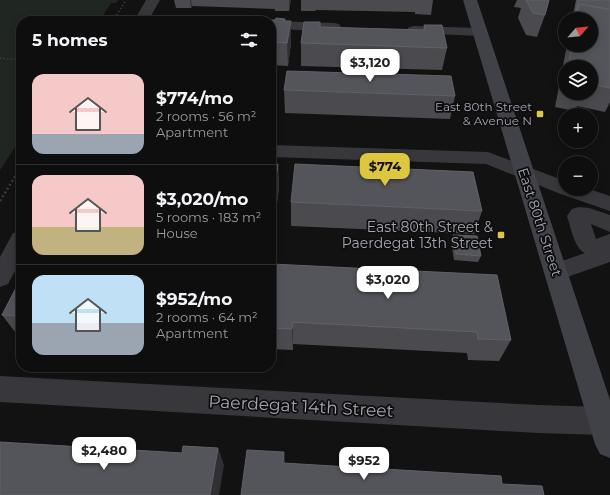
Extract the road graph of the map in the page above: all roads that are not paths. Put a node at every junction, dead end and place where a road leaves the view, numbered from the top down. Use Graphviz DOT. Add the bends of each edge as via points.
graph roads {
  1 [pos="153,0"];
  2 [pos="470,0"];
  3 [pos="144,16"];
  4 [pos="276,25"];
  5 [pos="349,28"];
  6 [pos="403,30"];
  7 [pos="480,32"];
  8 [pos="276,151"];
  9 [pos="525,173"];
  10 [pos="558,185"];
  11 [pos="588,196"];
  12 [pos="610,204"];
  13 [pos="610,224"];
  14 [pos="610,242"];
  15 [pos="16,248"];
  16 [pos="610,253"];
  17 [pos="556,272"];
  18 [pos="0,278"];
  19 [pos="0,389"];
  20 [pos="606,432"];
  1 -- 3 [label="street"];
  2 -- 7 [label="street, East 80th Street"];
  4 -- 5 [label="street"];
  6 -- 7 [label="street"];
  7 -- 9 [label="street, East 80th Street"];
  8 -- 9 [label="street" via="488,158"];
  9 -- 10 [label="street"];
  9 -- 17 [label="street, East 80th Street"];
  11 -- 12 [label="street"];
  13 -- 14 [label="street" via="589,215 577,216 588,245 595,248"];
  15 -- 18 [label="street"];
  16 -- 17 [label="street"];
  17 -- 20 [label="street, East 80th Street"];
  19 -- 20 [label="street, Paerdegat 14th Street" via="530,418"];
}
